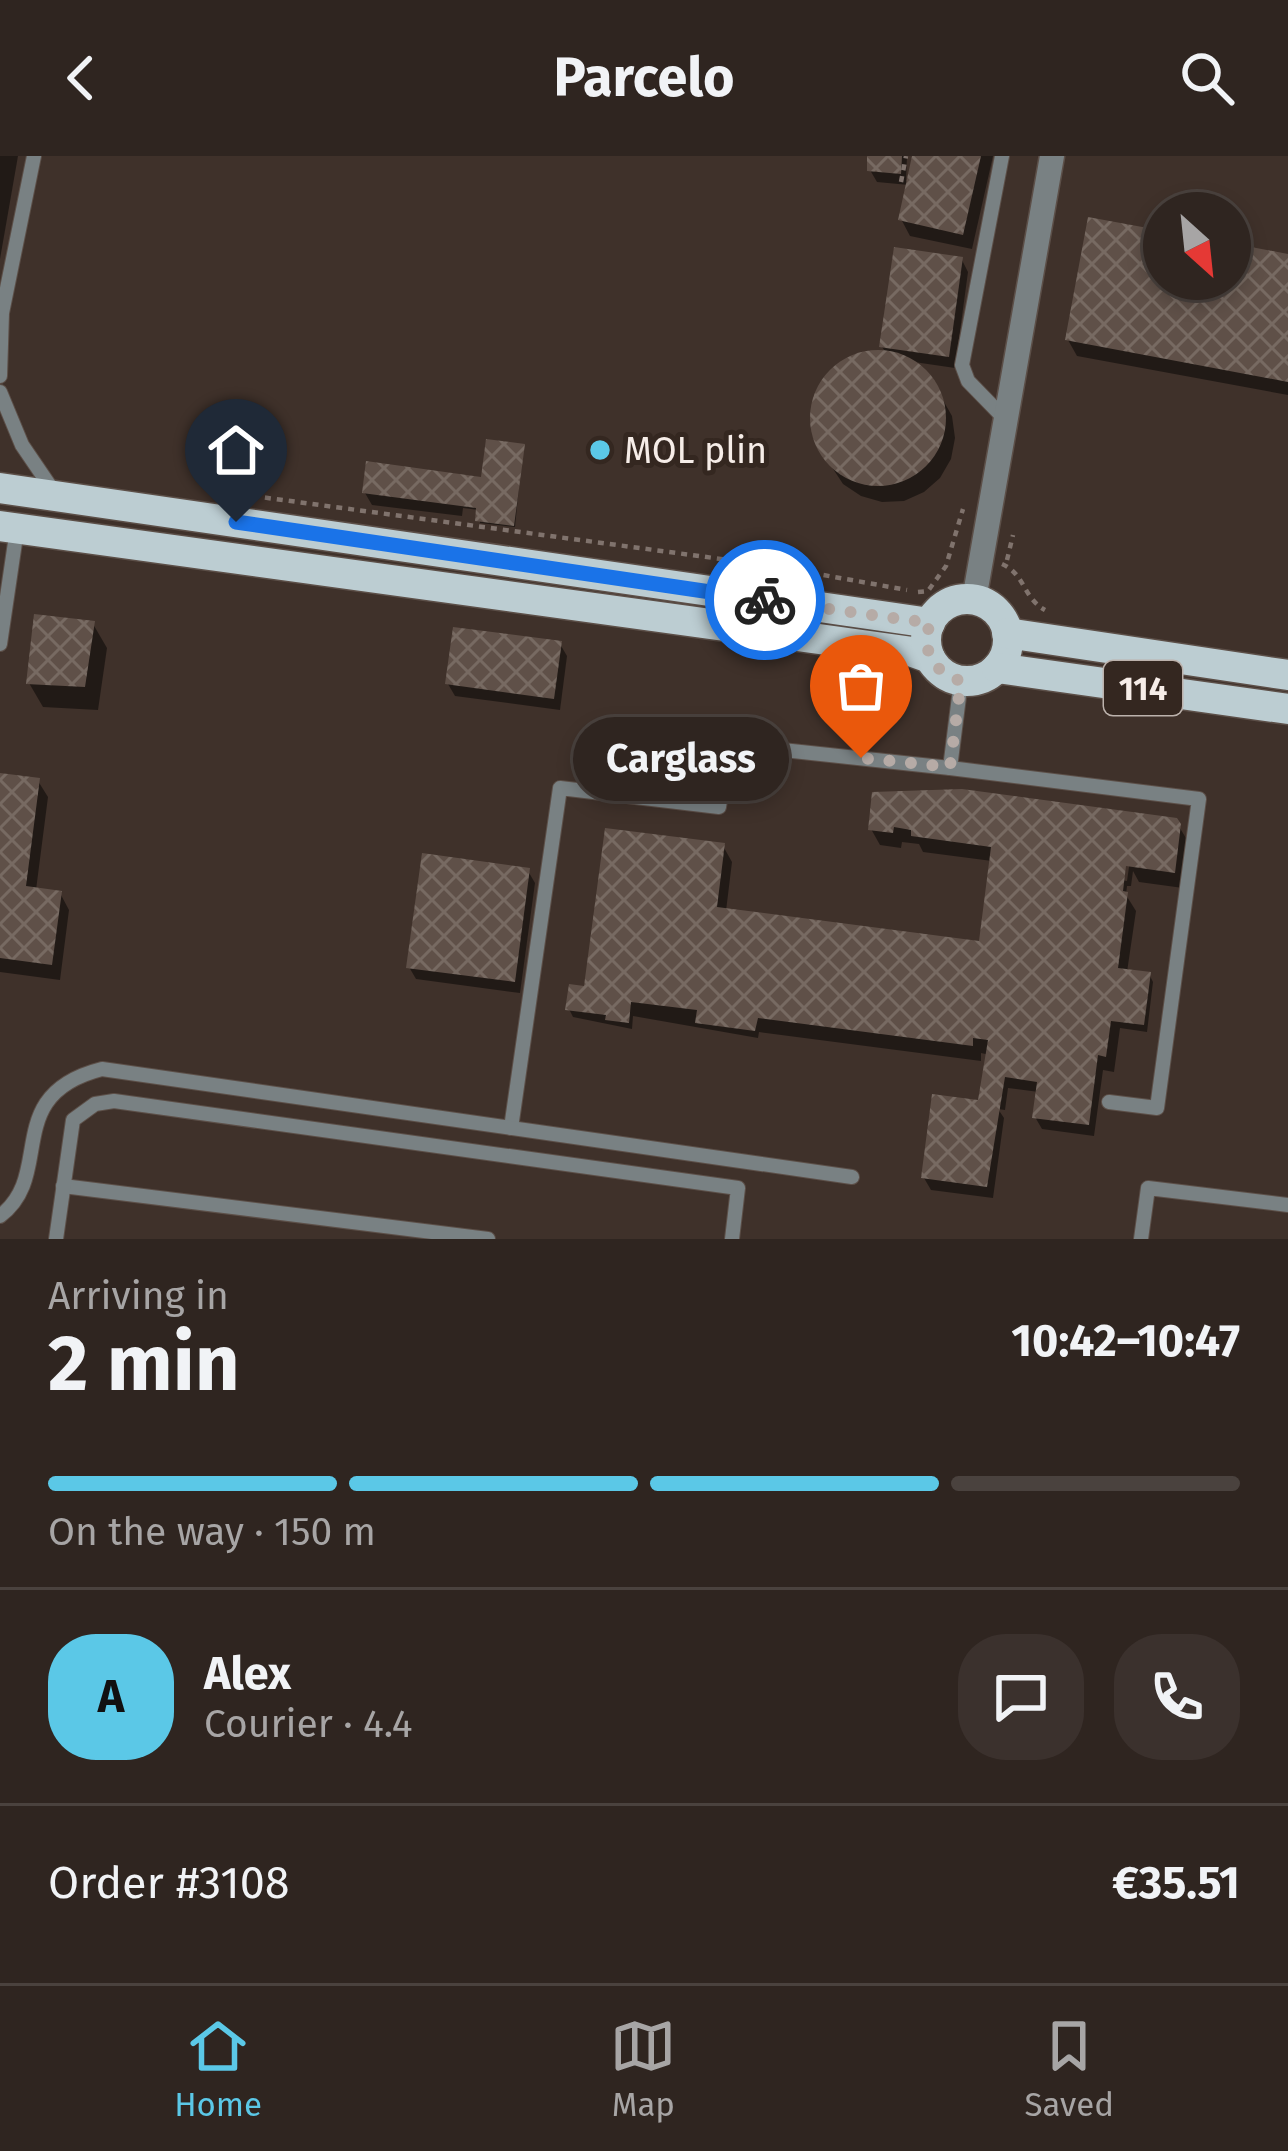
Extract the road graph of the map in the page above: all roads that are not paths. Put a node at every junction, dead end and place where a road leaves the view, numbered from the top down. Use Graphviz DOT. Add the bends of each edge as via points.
graph roads {
  1 [pos="34,156"];
  2 [pos="1002,156"];
  3 [pos="1052,156"];
  4 [pos="0,376"];
  5 [pos="0,392"];
  6 [pos="1006,419"];
  7 [pos="0,488"];
  8 [pos="57,496"];
  9 [pos="8,527"];
  10 [pos="974,600"];
  11 [pos="930,623"];
  12 [pos="1007,633"];
  13 [pos="0,644"];
  14 [pos="930,658"];
  15 [pos="998,668"];
  16 [pos="1288,675"];
  17 [pos="961,681"];
  18 [pos="1288,709"];
  19 [pos="950,767"];
  20 [pos="1109,1102"];
  21 [pos="511,1128"];
  22 [pos="852,1178"];
  23 [pos="63,1186"];
  24 [pos="1288,1205"];
  25 [pos="0,1216"];
  26 [pos="56,1239"];
  27 [pos="488,1239"];
  28 [pos="732,1239"];
  29 [pos="1141,1239"];
  1 -- 4 [label="lane" via="2,313"];
  2 -- 6 [label="lane" via="962,365"];
  3 -- 6 [label="street"];
  5 -- 8 [label="lane" via="22,446"];
  6 -- 10 [label="street"];
  7 -- 8 [label="main road"];
  8 -- 11 [label="main road"];
  9 -- 13 [label="lane"];
  9 -- 14 [label="main road"];
  10 -- 11 [label="main road" via="952,602"];
  10 -- 12 [label="main road" via="992,608"];
  11 -- 14 [label="main road"];
  12 -- 15 [label="main road"];
  12 -- 16 [label="main road, 114"];
  14 -- 17 [label="main road"];
  15 -- 17 [label="main road, 114"];
  15 -- 18 [label="main road, 114"];
  17 -- 19 [label="lane"];
  19 -- 20 [label="lane" via="1198,799 1157,1108"];
  19 -- 21 [label="lane" via="728,744 719,807 560,788"];
  21 -- 22 [label="lane"];
  21 -- 25 [label="lane" via="103,1069 67,1081 35,1109 22,1181"];
  23 -- 26 [label="lane"];
  23 -- 27 [label="lane"];
  23 -- 28 [label="lane" via="73,1120 114,1101 738,1188"];
  24 -- 29 [label="lane" via="1148,1188"];
}
